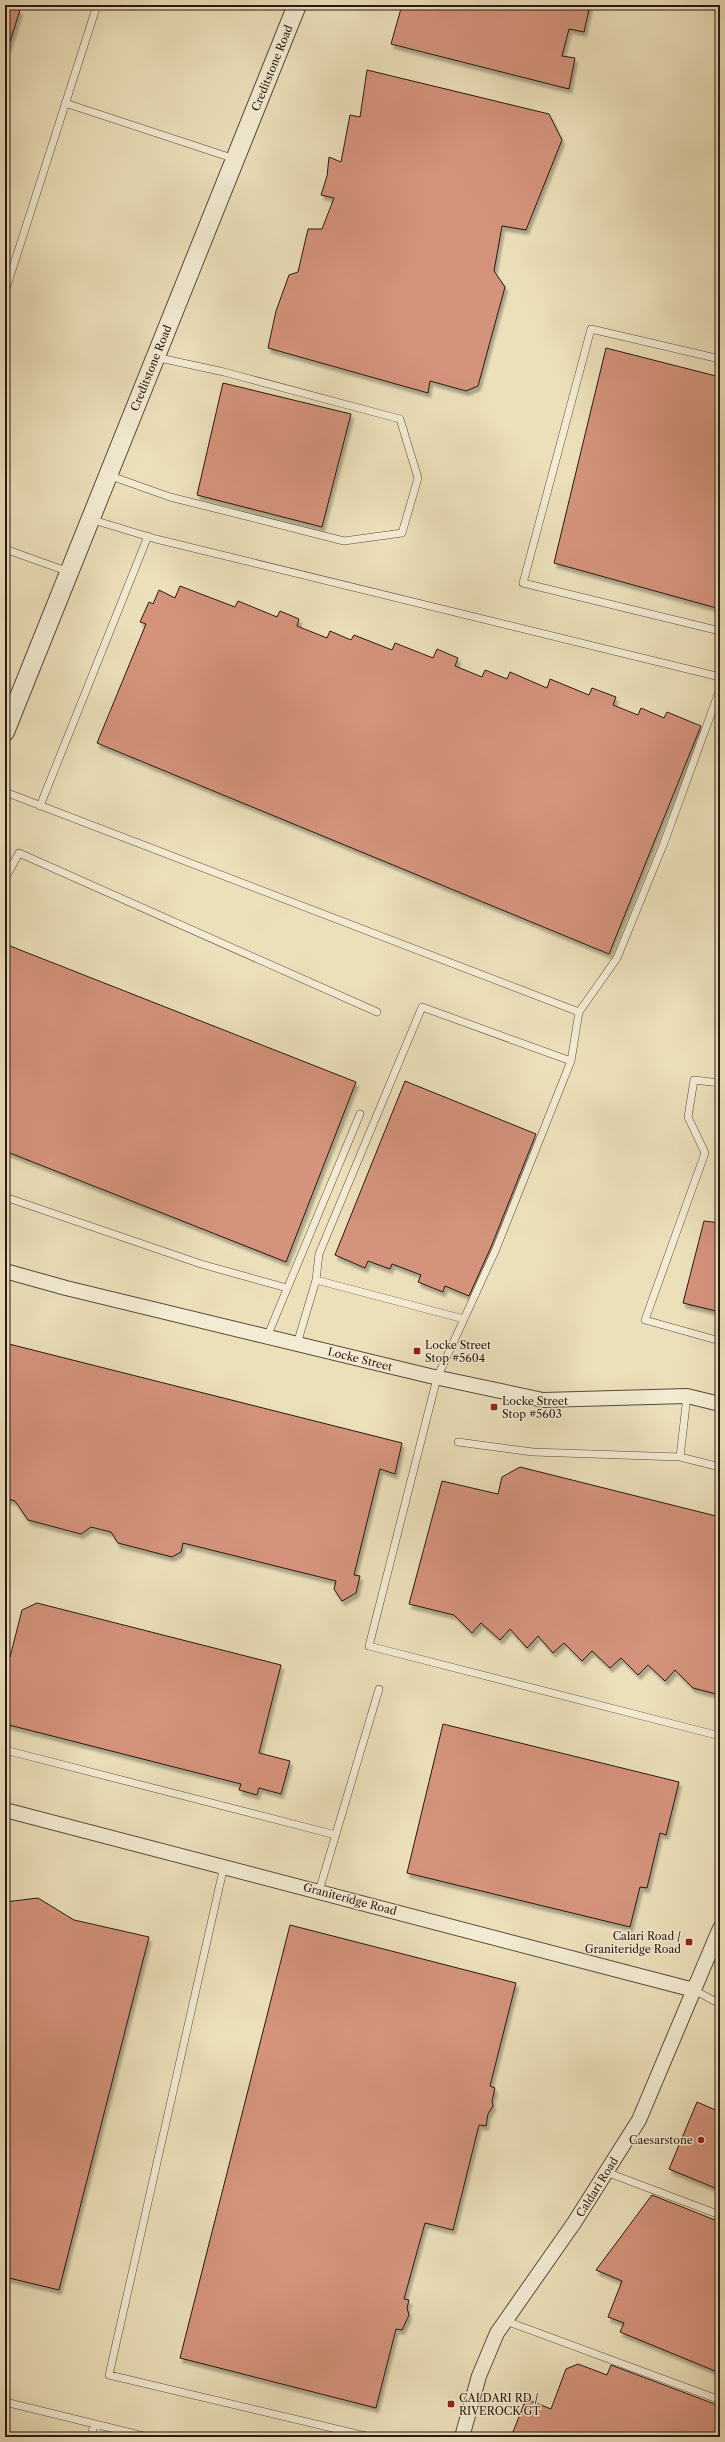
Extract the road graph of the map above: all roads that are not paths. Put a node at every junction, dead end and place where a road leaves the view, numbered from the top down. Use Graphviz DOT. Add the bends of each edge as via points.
graph roads {
  1 [pos="98,5"];
  2 [pos="297,5"];
  3 [pos="65,103"];
  4 [pos="235,159"];
  5 [pos="5,292"];
  6 [pos="155,357"];
  7 [pos="720,359"];
  8 [pos="108,475"];
  9 [pos="90,519"];
  10 [pos="148,536"];
  11 [pos="5,549"];
  12 [pos="69,572"];
  13 [pos="720,631"];
  14 [pos="720,676"];
  15 [pos="720,689"];
  16 [pos="5,732"];
  17 [pos="5,792"];
  18 [pos="40,806"];
  19 [pos="5,879"];
  20 [pos="377,1012"];
  21 [pos="579,1012"];
  22 [pos="571,1061"];
  23 [pos="720,1083"];
  24 [pos="360,1114"];
  25 [pos="5,1197"];
  26 [pos="5,1271"];
  27 [pos="316,1280"];
  28 [pos="287,1288"];
  29 [pos="464,1319"];
  30 [pos="267,1337"];
  31 [pos="720,1341"];
  32 [pos="298,1344"];
  33 [pos="437,1378"];
  34 [pos="687,1396"];
  35 [pos="720,1404"];
  36 [pos="458,1442"];
  37 [pos="680,1458"];
  38 [pos="720,1467"];
  39 [pos="379,1689"];
  40 [pos="720,1736"];
  41 [pos="5,1750"];
  42 [pos="5,1810"];
  43 [pos="336,1835"];
  44 [pos="224,1866"];
  45 [pos="319,1891"];
  46 [pos="720,1928"];
  47 [pos="694,1990"];
  48 [pos="720,2004"];
  49 [pos="606,2172"];
  50 [pos="720,2215"];
  51 [pos="506,2320"];
  52 [pos="720,2400"];
  53 [pos="5,2402"];
  54 [pos="94,2424"];
  55 [pos="90,2437"];
  56 [pos="148,2437"];
  57 [pos="370,2437"];
  58 [pos="462,2437"];
  1 -- 3 [label="lane"];
  2 -- 4 [label="street, Creditstone Road"];
  3 -- 4 [label="lane"];
  3 -- 5 [label="lane"];
  4 -- 6 [label="street, Creditstone Road"];
  6 -- 8 [label="street, Creditstone Road"];
  6 -- 8 [label="lane" via="224,372 400,419 418,478 402,533 344,541 170,497"];
  7 -- 13 [label="lane" via="592,329 523,583"];
  8 -- 9 [label="street, Creditstone Road"];
  9 -- 10 [label="lane"];
  9 -- 12 [label="street, Creditstone Road"];
  10 -- 14 [label="lane"];
  10 -- 18 [label="lane"];
  11 -- 12 [label="lane"];
  12 -- 16 [label="street, Creditstone Road"];
  15 -- 21 [label="lane" via="664,843 617,958"];
  17 -- 18 [label="lane"];
  18 -- 21 [label="lane"];
  19 -- 20 [label="lane" via="19,853"];
  21 -- 22 [label="lane"];
  22 -- 27 [label="lane" via="422,1007 319,1254"];
  22 -- 29 [label="lane" via="496,1249"];
  23 -- 31 [label="lane" via="694,1080 688,1117 705,1153 645,1320"];
  24 -- 28 [label="lane"];
  25 -- 28 [label="lane" via="201,1264"];
  26 -- 30 [label="street, Locke Street"];
  27 -- 29 [label="lane"];
  27 -- 32 [label="lane"];
  28 -- 30 [label="lane"];
  29 -- 33 [label="lane"];
  30 -- 32 [label="street, Locke Street"];
  32 -- 33 [label="street, Locke Street"];
  33 -- 34 [label="street, Locke Street" via="543,1400"];
  33 -- 40 [label="lane" via="370,1646"];
  34 -- 35 [label="street, Locke Street"];
  34 -- 37 [label="lane"];
  36 -- 37 [label="lane" via="533,1452"];
  37 -- 38 [label="lane"];
  39 -- 43 [label="lane"];
  41 -- 43 [label="lane"];
  42 -- 44 [label="street, Graniteridge Road"];
  43 -- 45 [label="lane"];
  44 -- 45 [label="street, Graniteridge Road"];
  44 -- 57 [label="lane" via="109,2375"];
  45 -- 47 [label="street, Graniteridge Road"];
  46 -- 47 [label="street, Caldari Road"];
  47 -- 48 [label="lane"];
  47 -- 49 [label="street, Caldari Road" via="639,2120"];
  49 -- 50 [label="lane"];
  49 -- 51 [label="street, Caldari Road" via="574,2223"];
  51 -- 52 [label="lane"];
  51 -- 58 [label="street, Caldari Road" via="497,2333 479,2376"];
  53 -- 54 [label="lane"];
  54 -- 55 [label="lane"];
  54 -- 56 [label="lane"];
}
